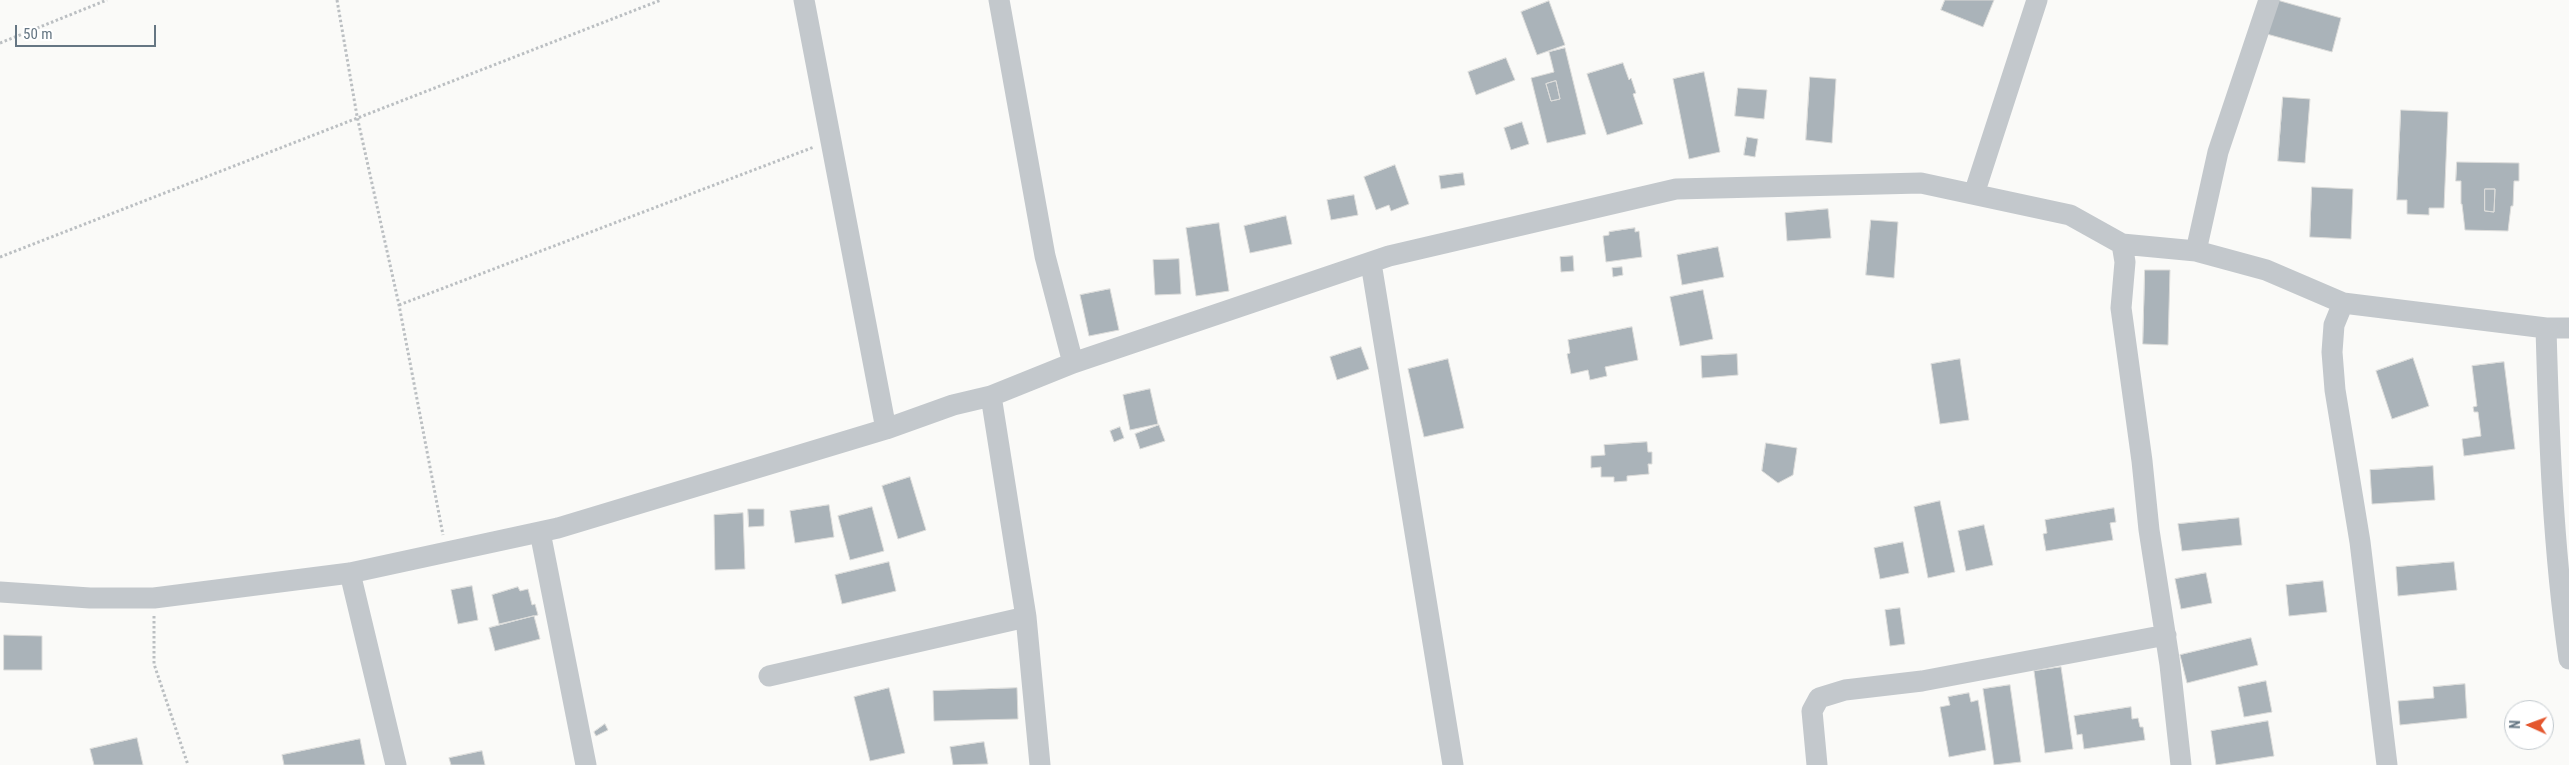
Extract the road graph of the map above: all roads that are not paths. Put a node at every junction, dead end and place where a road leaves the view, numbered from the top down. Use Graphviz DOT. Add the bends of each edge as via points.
graph roads {
  1 [pos="804,0"];
  2 [pos="999,0"];
  3 [pos="2037,0"];
  4 [pos="2269,0"];
  5 [pos="1974,194"];
  6 [pos="2122,244"];
  7 [pos="2196,251"];
  8 [pos="1371,262"];
  9 [pos="2343,303"];
  10 [pos="2546,328"];
  11 [pos="2569,328"];
  12 [pos="1073,363"];
  13 [pos="991,396"];
  14 [pos="886,429"];
  15 [pos="540,532"];
  16 [pos="350,573"];
  17 [pos="0,592"];
  18 [pos="1026,617"];
  19 [pos="2166,636"];
  20 [pos="2569,659"];
  21 [pos="769,676"];
  22 [pos="396,765"];
  23 [pos="586,765"];
  24 [pos="1040,765"];
  25 [pos="1453,765"];
  26 [pos="1817,765"];
  27 [pos="2181,765"];
  28 [pos="2387,765"];
  1 -- 14 [label="street"];
  2 -- 12 [label="street" via="1045,256"];
  3 -- 5 [label="street"];
  4 -- 7 [label="street" via="2218,152"];
  5 -- 6 [label="street" via="2070,214"];
  5 -- 8 [label="street" via="1921,183 1676,189"];
  6 -- 7 [label="street"];
  6 -- 19 [label="street" via="2125,262 2121,308"];
  7 -- 9 [label="street" via="2266,270"];
  8 -- 12 [label="street"];
  8 -- 25 [label="street"];
  9 -- 10 [label="street"];
  9 -- 28 [label="street" via="2334,325 2335,390 2360,542"];
  10 -- 11 [label="street"];
  10 -- 20 [label="street" via="2550,449"];
  12 -- 13 [label="street"];
  13 -- 14 [label="street" via="953,405"];
  13 -- 18 [label="street"];
  14 -- 15 [label="street"];
  15 -- 16 [label="street"];
  15 -- 23 [label="street"];
  16 -- 17 [label="street" via="154,598"];
  16 -- 22 [label="street"];
  18 -- 21 [label="street"];
  18 -- 24 [label="street"];
  19 -- 26 [label="street" via="1922,681 1845,690 1819,698 1812,710"];
  19 -- 27 [label="street"];
}
